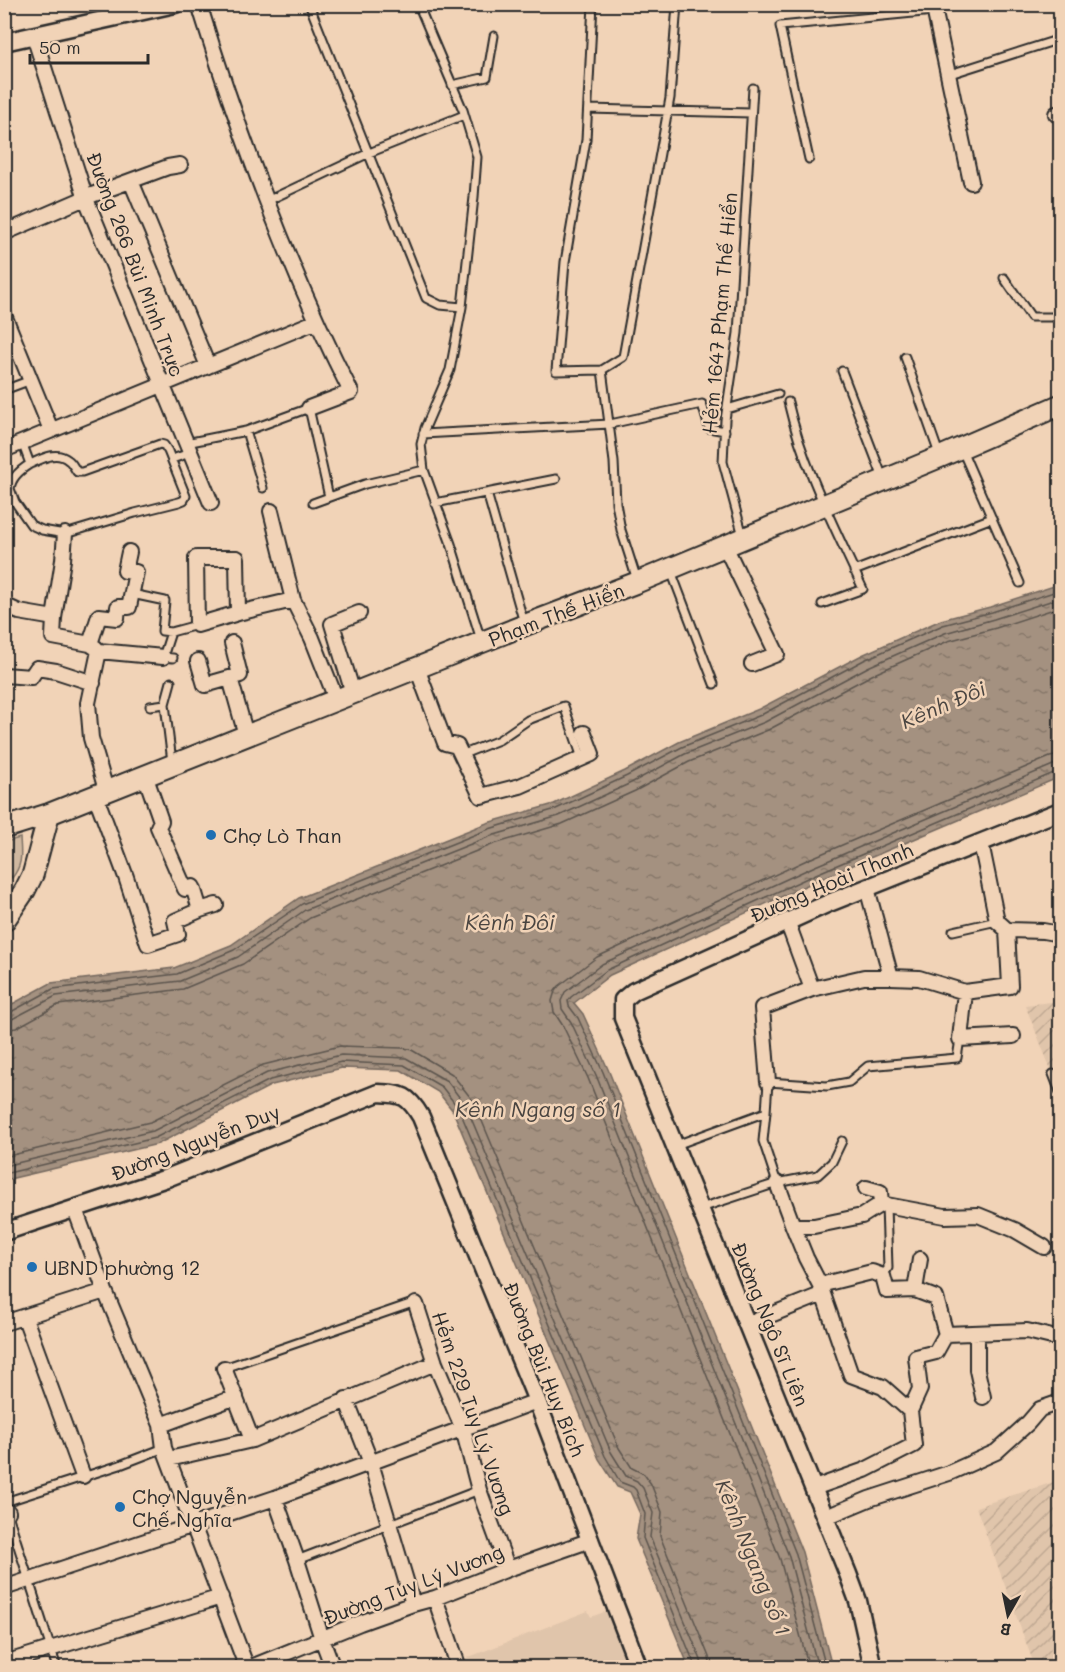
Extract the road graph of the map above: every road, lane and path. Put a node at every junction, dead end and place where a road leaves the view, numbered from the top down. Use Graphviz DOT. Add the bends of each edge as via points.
graph roads {
  1 [pos="199,4"];
  2 [pos="309,4"];
  3 [pos="418,4"];
  4 [pos="592,4"];
  5 [pos="677,4"];
  6 [pos="170,5"];
  7 [pos="148,7"];
  8 [pos="933,8"];
  9 [pos="34,36"];
  10 [pos="494,36"];
  11 [pos="1060,39"];
  12 [pos="4,42"];
  13 [pos="947,75"];
  14 [pos="452,85"];
  15 [pos="753,88"];
  16 [pos="588,109"];
  17 [pos="667,112"];
  18 [pos="752,113"];
  19 [pos="465,115"];
  20 [pos="369,153"];
  21 [pos="809,159"];
  22 [pos="180,165"];
  23 [pos="131,181"];
  24 [pos="971,182"];
  25 [pos="86,199"];
  26 [pos="267,201"];
  27 [pos="4,233"];
  28 [pos="1004,278"];
  29 [pos="462,307"];
  30 [pos="4,315"];
  31 [pos="1060,317"];
  32 [pos="316,321"];
  33 [pos="905,357"];
  34 [pos="208,366"];
  35 [pos="602,370"];
  36 [pos="842,371"];
  37 [pos="31,380"];
  38 [pos="162,384"];
  39 [pos="4,390"];
  40 [pos="778,394"];
  41 [pos="788,402"];
  42 [pos="1060,405"];
  43 [pos="309,408"];
  44 [pos="727,409"];
  45 [pos="610,424"];
  46 [pos="51,430"];
  47 [pos="246,431"];
  48 [pos="725,431"];
  49 [pos="423,434"];
  50 [pos="22,442"];
  51 [pos="188,448"];
  52 [pos="961,448"];
  53 [pos="4,450"];
  54 [pos="940,457"];
  55 [pos="172,459"];
  56 [pos="30,464"];
  57 [pos="424,470"];
  58 [pos="556,479"];
  59 [pos="884,480"];
  60 [pos="263,488"];
  61 [pos="487,493"];
  62 [pos="329,497"];
  63 [pos="211,503"];
  64 [pos="312,503"];
  65 [pos="435,503"];
  66 [pos="825,505"];
  67 [pos="271,511"];
  68 [pos="992,518"];
  69 [pos="66,534"];
  70 [pos="744,538"];
  71 [pos="725,546"];
  72 [pos="129,552"];
  73 [pos="670,569"];
  74 [pos="854,571"];
  75 [pos="638,582"];
  76 [pos="1020,583"];
  77 [pos="132,594"];
  78 [pos="293,600"];
  79 [pos="4,604"];
  80 [pos="822,604"];
  81 [pos="238,613"];
  82 [pos="359,613"];
  83 [pos="54,618"];
  84 [pos="197,625"];
  85 [pos="525,625"];
  86 [pos="171,633"];
  87 [pos="481,642"];
  88 [pos="232,643"];
  89 [pos="95,647"];
  90 [pos="168,657"];
  91 [pos="198,661"];
  92 [pos="752,664"];
  93 [pos="417,668"];
  94 [pos="4,675"];
  95 [pos="230,678"];
  96 [pos="171,682"];
  97 [pos="93,683"];
  98 [pos="714,684"];
  99 [pos="345,696"];
  100 [pos="165,704"];
  101 [pos="150,706"];
  102 [pos="584,733"];
  103 [pos="246,735"];
  104 [pos="461,755"];
  105 [pos="582,758"];
  106 [pos="172,764"];
  107 [pos="145,775"];
  108 [pos="101,792"];
  109 [pos="1060,811"];
  110 [pos="49,814"];
  111 [pos="4,828"];
  112 [pos="981,843"];
  113 [pos="867,888"];
  114 [pos="216,905"];
  115 [pos="7,908"];
  116 [pos="200,910"];
  117 [pos="787,921"];
  118 [pos="1002,926"];
  119 [pos="953,931"];
  120 [pos="1060,934"];
  121 [pos="891,977"];
  122 [pos="813,989"];
  123 [pos="965,992"];
  124 [pos="623,1000"];
  125 [pos="1013,1036"];
  126 [pos="960,1039"];
  127 [pos="1053,1074"];
  128 [pos="768,1082"];
  129 [pos="1060,1092"];
  130 [pos="399,1094"];
  131 [pos="766,1112"];
  132 [pos="842,1141"];
  133 [pos="676,1145"];
  134 [pos="777,1183"];
  135 [pos="866,1188"];
  136 [pos="884,1204"];
  137 [pos="701,1208"];
  138 [pos="75,1209"];
  139 [pos="793,1226"];
  140 [pos="4,1232"];
  141 [pos="1044,1247"];
  142 [pos="920,1259"];
  143 [pos="883,1276"];
  144 [pos="822,1290"];
  145 [pos="915,1290"];
  146 [pos="105,1291"];
  147 [pos="416,1304"];
  148 [pos="25,1317"];
  149 [pos="4,1323"];
  150 [pos="748,1324"];
  151 [pos="978,1333"];
  152 [pos="946,1334"];
  153 [pos="1060,1339"];
  154 [pos="435,1364"];
  155 [pos="224,1368"];
  156 [pos="236,1397"];
  157 [pos="983,1397"];
  158 [pos="346,1400"];
  159 [pos="537,1401"];
  160 [pos="1060,1402"];
  161 [pos="910,1411"];
  162 [pos="161,1425"];
  163 [pos="462,1429"];
  164 [pos="252,1440"];
  165 [pos="167,1453"];
  166 [pos="371,1463"];
  167 [pos="83,1476"];
  168 [pos="814,1488"];
  169 [pos="479,1490"];
  170 [pos="275,1497"];
  171 [pos="6,1508"];
  172 [pos="826,1517"];
  173 [pos="194,1524"];
  174 [pos="389,1524"];
  175 [pos="591,1540"];
  176 [pos="297,1560"];
  177 [pos="508,1569"];
  178 [pos="29,1581"];
  179 [pos="4,1588"];
  180 [pos="221,1597"];
  181 [pos="435,1598"];
  182 [pos="413,1604"];
  183 [pos="322,1639"];
  184 [pos="51,1650"];
  185 [pos="4,1664"];
  186 [pos="57,1668"];
  187 [pos="248,1668"];
  188 [pos="333,1668"];
  189 [pos="459,1668"];
  190 [pos="639,1668"];
  191 [pos="873,1668"];
  1 -- 26 [label="street"];
  2 -- 20 [label="lane"];
  3 -- 14 [label="lane"];
  4 -- 16 [label="lane"];
  5 -- 17 [label="lane"];
  6 -- 7 [label="street"];
  7 -- 9 [label="street"];
  8 -- 13 [label="street"];
  8 -- 21 [label="lane" via="780,26"];
  9 -- 12 [label="street"];
  9 -- 25 [label="street, Đường 266 Bùi Minh Trực"];
  10 -- 14 [label="lane" via="487,77"];
  11 -- 13 [label="lane"];
  13 -- 24 [label="street"];
  14 -- 19 [label="lane"];
  15 -- 18 [label="lane, Hẻm 1647 Phạm Thế Hiển"];
  16 -- 17 [label="lane"];
  16 -- 35 [label="lane" via="565,262 556,371"];
  17 -- 18 [label="lane"];
  17 -- 35 [label="lane" via="623,357"];
  18 -- 44 [label="lane, Hẻm 1647 Phạm Thế Hiển" via="738,333"];
  19 -- 20 [label="lane"];
  19 -- 29 [label="lane" via="477,157"];
  20 -- 26 [label="lane"];
  20 -- 29 [label="lane" via="426,298 440,305"];
  22 -- 23 [label="street"];
  23 -- 25 [label="street"];
  23 -- 34 [label="street, Đường 266 Bùi Minh Trực"];
  25 -- 27 [label="street"];
  25 -- 38 [label="street, Đường 266 Bùi Minh Trực"];
  26 -- 32 [label="street"];
  28 -- 31 [label="lane" via="1031,317"];
  29 -- 49 [label="lane" via="450,370"];
  30 -- 37 [label="street"];
  32 -- 34 [label="street"];
  32 -- 43 [label="street" via="351,392"];
  33 -- 54 [label="lane"];
  34 -- 38 [label="street"];
  35 -- 45 [label="lane"];
  36 -- 59 [label="lane"];
  37 -- 39 [label="lane"];
  37 -- 46 [label="street"];
  38 -- 46 [label="street"];
  38 -- 51 [label="street, Đường 266 Bùi Minh Trực"];
  40 -- 44 [label="lane"];
  41 -- 66 [label="lane" via="795,431"];
  42 -- 52 [label="main road, Phạm Thế Hiển"];
  43 -- 47 [label="lane"];
  43 -- 62 [label="lane"];
  44 -- 48 [label="lane, Hẻm 1647 Phạm Thế Hiển"];
  45 -- 48 [label="lane" via="702,404 709,428"];
  45 -- 49 [label="lane"];
  45 -- 75 [label="lane" via="619,521"];
  46 -- 50 [label="street"];
  47 -- 51 [label="lane"];
  47 -- 60 [label="lane"];
  48 -- 70 [label="lane, Hẻm 1647 Phạm Thế Hiển" via="723,462"];
  49 -- 57 [label="lane"];
  50 -- 53 [label="street"];
  50 -- 56 [label="lane"];
  51 -- 55 [label="lane"];
  51 -- 63 [label="street, Đường 266 Bùi Minh Trực"];
  52 -- 54 [label="main road, Phạm Thế Hiển"];
  52 -- 68 [label="lane"];
  54 -- 59 [label="main road, Phạm Thế Hiển"];
  55 -- 56 [label="lane" via="160,444 81,472 57,455"];
  55 -- 69 [label="lane" via="186,496 184,500"];
  56 -- 69 [label="lane" via="10,484 15,502 31,525"];
  57 -- 62 [label="lane"];
  57 -- 65 [label="lane"];
  58 -- 61 [label="lane"];
  59 -- 66 [label="main road, Phạm Thế Hiển"];
  61 -- 65 [label="lane"];
  61 -- 85 [label="lane"];
  62 -- 64 [label="lane"];
  65 -- 87 [label="lane"];
  66 -- 70 [label="main road, Phạm Thế Hiển"];
  66 -- 74 [label="lane"];
  67 -- 78 [label="street"];
  68 -- 74 [label="lane"];
  68 -- 76 [label="lane"];
  69 -- 83 [label="street"];
  70 -- 71 [label="main road, Phạm Thế Hiển"];
  71 -- 73 [label="main road, Phạm Thế Hiển"];
  71 -- 92 [label="street" via="777,654"];
  72 -- 77 [label="street" via="125,571 136,572"];
  73 -- 75 [label="main road, Phạm Thế Hiển"];
  73 -- 98 [label="lane"];
  74 -- 80 [label="lane" via="863,589"];
  75 -- 85 [label="main road, Phạm Thế Hiển"];
  77 -- 86 [label="lane" via="165,601 162,631"];
  77 -- 89 [label="street" via="129,607 118,607 117,618 99,616"];
  78 -- 81 [label="street"];
  78 -- 99 [label="street"];
  79 -- 83 [label="street" via="19,612"];
  81 -- 84 [label="street"];
  81 -- 84 [label="street" via="237,558 196,558"];
  82 -- 99 [label="street" via="332,624"];
  83 -- 89 [label="street" via="52,637"];
  84 -- 86 [label="lane"];
  85 -- 87 [label="main road, Phạm Thế Hiển"];
  86 -- 90 [label="lane"];
  87 -- 93 [label="main road, Phạm Thế Hiển"];
  88 -- 95 [label="street" via="240,675"];
  89 -- 90 [label="street"];
  89 -- 97 [label="street"];
  91 -- 95 [label="street" via="205,685"];
  93 -- 99 [label="main road, Phạm Thế Hiển"];
  93 -- 104 [label="street" via="445,743 457,746"];
  94 -- 97 [label="street" via="31,677 37,669"];
  95 -- 103 [label="street"];
  96 -- 100 [label="lane"];
  97 -- 108 [label="street" via="88,703"];
  99 -- 103 [label="main road, Phạm Thế Hiển"];
  100 -- 101 [label="lane"];
  100 -- 106 [label="lane"];
  102 -- 105 [label="street" via="592,754"];
  103 -- 106 [label="main road, Phạm Thế Hiển"];
  104 -- 105 [label="street" via="481,796 520,786"];
  104 -- 105 [label="lane" via="564,706"];
  106 -- 107 [label="main road, Phạm Thế Hiển"];
  107 -- 108 [label="main road, Phạm Thế Hiển"];
  107 -- 116 [label="street" via="160,821 158,827 185,889 193,887"];
  108 -- 110 [label="main road, Phạm Thế Hiển"];
  108 -- 116 [label="street" via="148,944 178,934 174,921"];
  109 -- 112 [label="street, Đường Hoài Thanh"];
  110 -- 111 [label="main road, Phạm Thế Hiển"];
  110 -- 115 [label="main road" via="33,874"];
  112 -- 113 [label="street, Đường Hoài Thanh"];
  112 -- 118 [label="street"];
  113 -- 117 [label="street, Đường Hoài Thanh"];
  113 -- 121 [label="street"];
  114 -- 116 [label="street"];
  117 -- 122 [label="street"];
  117 -- 124 [label="street, Đường Hoài Thanh" via="634,991"];
  118 -- 119 [label="lane"];
  118 -- 120 [label="street"];
  118 -- 123 [label="street" via="1010,986"];
  121 -- 122 [label="street" via="864,977"];
  121 -- 123 [label="street" via="919,978"];
  122 -- 128 [label="street" via="762,1008"];
  123 -- 126 [label="street"];
  124 -- 133 [label="street, Đường Ngô Sĩ Liên" via="623,1017"];
  125 -- 126 [label="street"];
  126 -- 128 [label="lane" via="957,1058 868,1066 849,1082 827,1086"];
  127 -- 129 [label="lane"];
  128 -- 131 [label="lane"];
  130 -- 138 [label="street, Đường Nguyễn Duy" via="378,1093 167,1178"];
  130 -- 159 [label="street, Đường Bùi Huy Bích" via="413,1103 421,1117"];
  131 -- 133 [label="lane"];
  131 -- 134 [label="lane" via="763,1141"];
  132 -- 134 [label="lane" via="832,1162 818,1175"];
  133 -- 137 [label="street, Đường Ngô Sĩ Liên"];
  134 -- 137 [label="lane"];
  134 -- 139 [label="street"];
  135 -- 136 [label="street" via="880,1192"];
  136 -- 139 [label="street" via="862,1216 814,1226"];
  136 -- 141 [label="street" via="945,1216 978,1215"];
  136 -- 143 [label="lane" via="888,1268"];
  137 -- 150 [label="street, Đường Ngô Sĩ Liên"];
  138 -- 140 [label="street, Đường Nguyễn Duy"];
  138 -- 146 [label="street"];
  139 -- 144 [label="street"];
  142 -- 145 [label="street"];
  143 -- 144 [label="street" via="872,1272"];
  143 -- 145 [label="street" via="887,1291"];
  144 -- 150 [label="street"];
  144 -- 161 [label="street" via="851,1375 883,1386"];
  145 -- 152 [label="street" via="936,1298"];
  146 -- 148 [label="street"];
  146 -- 162 [label="street"];
  147 -- 154 [label="street, Hẻm 229 Tuy Lý Vương"];
  147 -- 155 [label="lane"];
  148 -- 149 [label="street"];
  148 -- 167 [label="street"];
  150 -- 168 [label="street, Đường Ngô Sĩ Liên"];
  151 -- 152 [label="street"];
  151 -- 153 [label="street" via="1027,1331"];
  151 -- 157 [label="street" via="977,1370"];
  152 -- 161 [label="street" via="936,1352 915,1357 920,1389"];
  154 -- 158 [label="street"];
  154 -- 163 [label="street, Hẻm 229 Tuy Lý Vương"];
  155 -- 156 [label="street"];
  156 -- 162 [label="street"];
  156 -- 164 [label="street"];
  158 -- 164 [label="street"];
  158 -- 166 [label="street"];
  159 -- 163 [label="street"];
  159 -- 175 [label="street, Đường Bùi Huy Bích"];
  160 -- 172 [label="street" via="1040,1409 996,1452 950,1473"];
  161 -- 168 [label="street" via="914,1445 865,1470"];
  162 -- 165 [label="street"];
  163 -- 166 [label="street"];
  163 -- 169 [label="street, Hẻm 229 Tuy Lý Vương"];
  164 -- 165 [label="street"];
  165 -- 167 [label="lane"];
  165 -- 173 [label="street"];
  166 -- 170 [label="street"];
  166 -- 174 [label="street"];
  167 -- 171 [label="lane"];
  168 -- 172 [label="street, Đường Ngô Sĩ Liên"];
  169 -- 174 [label="lane"];
  169 -- 177 [label="street, Hẻm 229 Tuy Lý Vương"];
  170 -- 173 [label="street"];
  170 -- 176 [label="street"];
  171 -- 178 [label="lane"];
  172 -- 191 [label="street, Đường Ngô Sĩ Liên" via="858,1601"];
  173 -- 178 [label="street"];
  173 -- 180 [label="street"];
  174 -- 176 [label="lane"];
  174 -- 182 [label="street"];
  175 -- 177 [label="street, Đường Tuy Lý Vương"];
  175 -- 190 [label="street, Đường Bùi Huy Bích"];
  176 -- 183 [label="street"];
  177 -- 181 [label="street, Đường Tuy Lý Vương"];
  178 -- 179 [label="street"];
  178 -- 184 [label="lane"];
  180 -- 184 [label="street"];
  180 -- 187 [label="street"];
  181 -- 182 [label="street, Đường Tuy Lý Vương"];
  181 -- 189 [label="street"];
  182 -- 183 [label="street, Đường Tuy Lý Vương"];
  183 -- 187 [label="street, Đường Tuy Lý Vương"];
  183 -- 188 [label="street"];
  184 -- 185 [label="street"];
  184 -- 186 [label="lane"];
}
